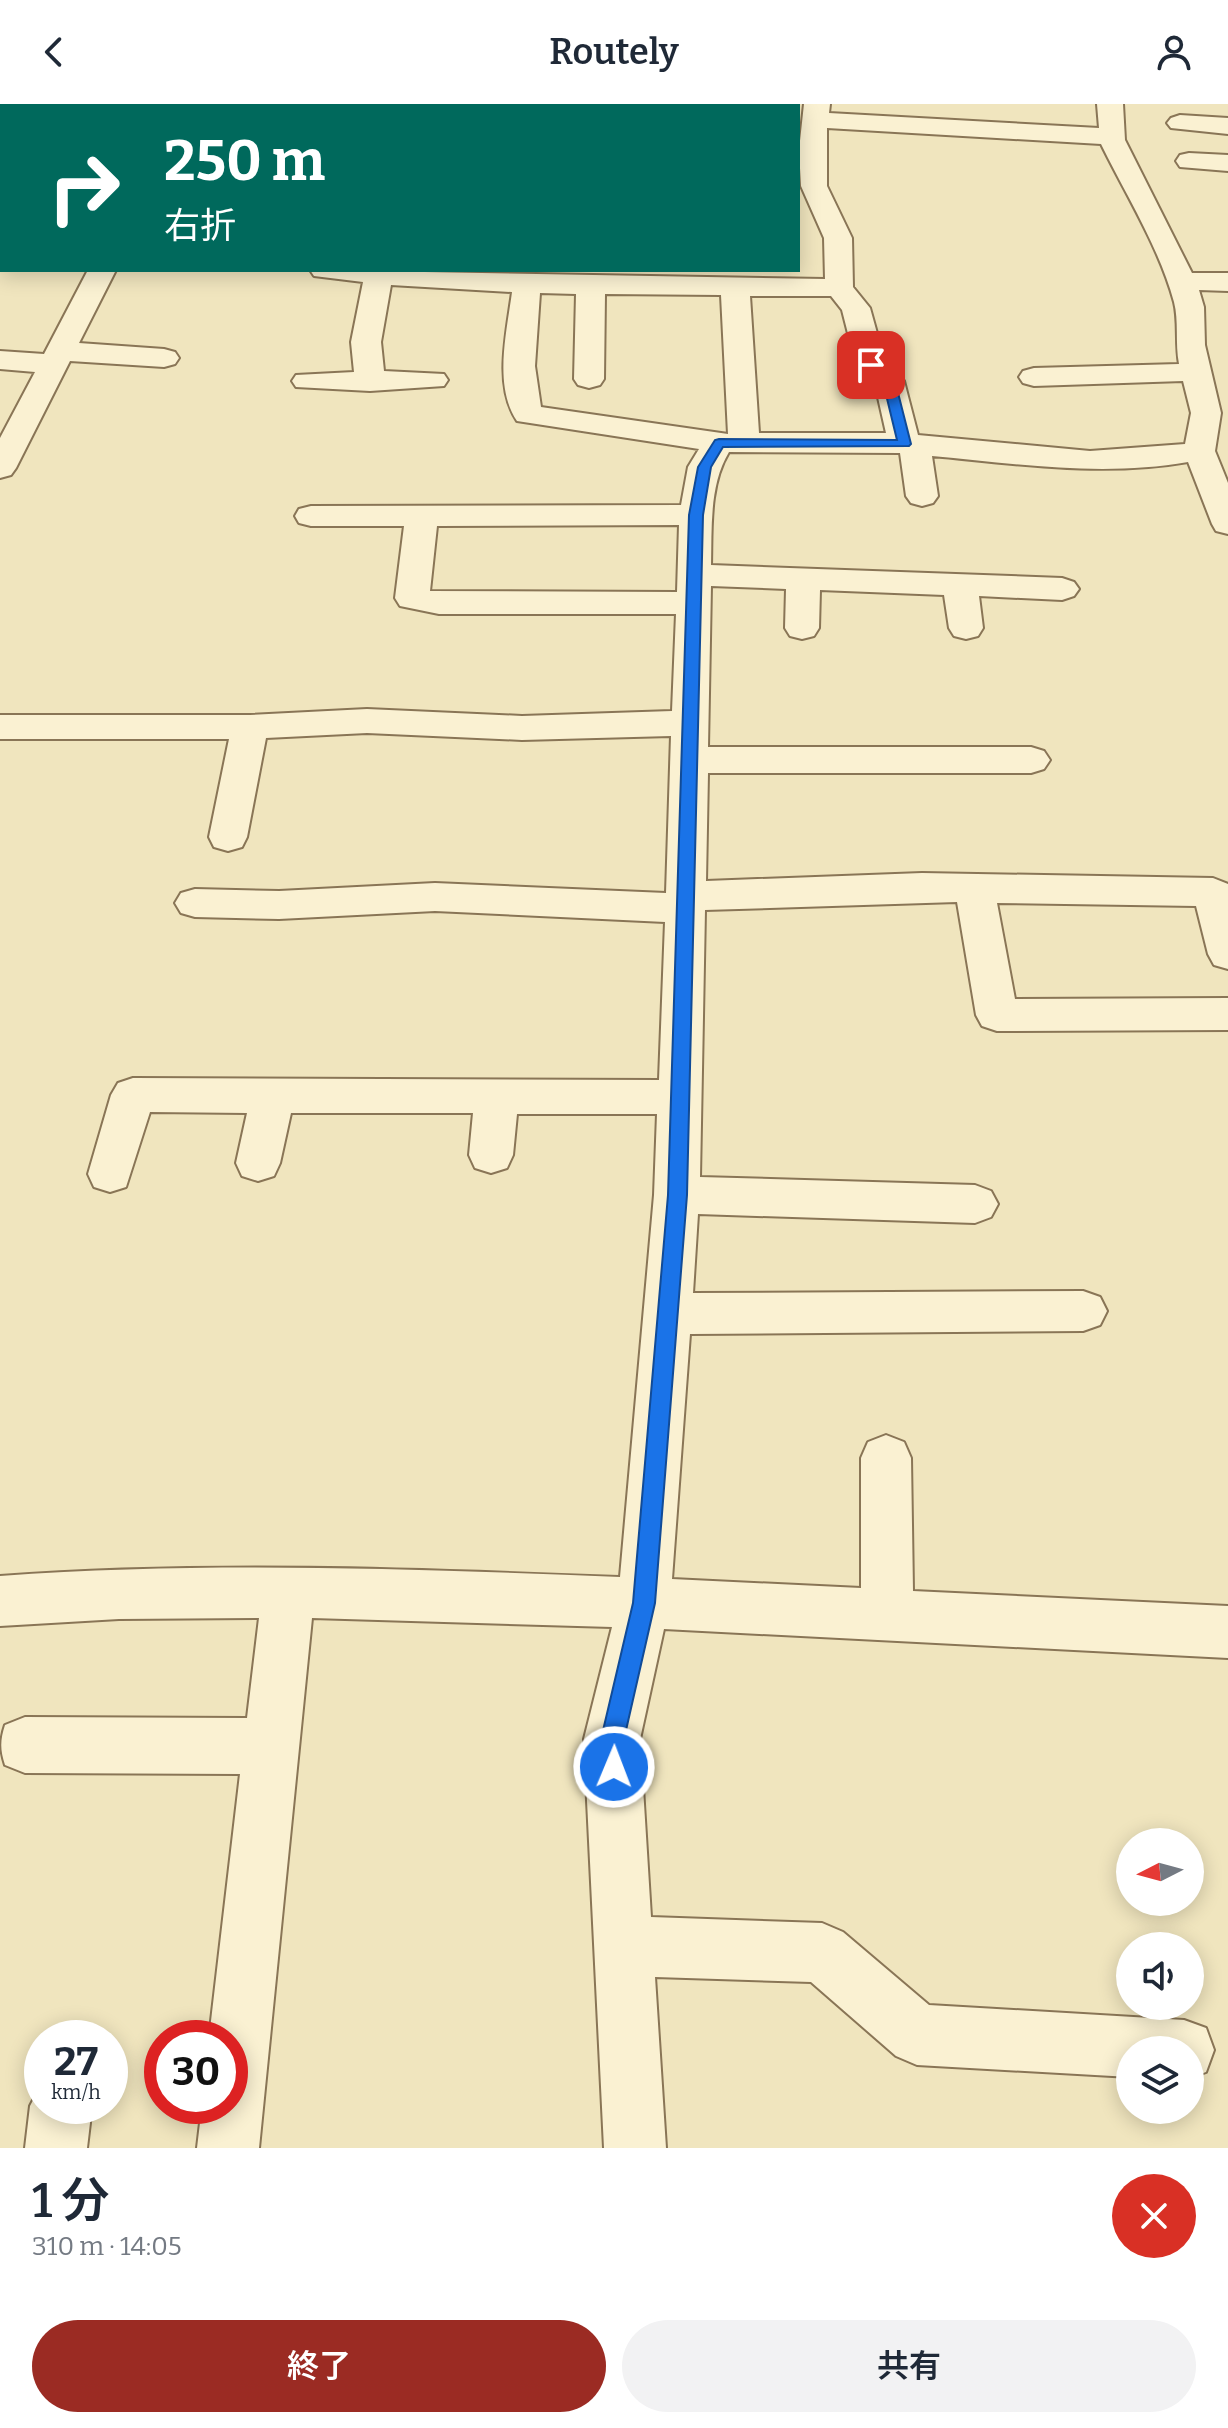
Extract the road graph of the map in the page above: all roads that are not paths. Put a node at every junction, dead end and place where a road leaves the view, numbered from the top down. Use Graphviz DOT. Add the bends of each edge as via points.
graph roads {
  1 [pos="1110,104"];
  2 [pos="816,112"];
  3 [pos="1180,123"];
  4 [pos="1228,126"];
  5 [pos="1112,137"];
  6 [pos="805,149"];
  7 [pos="1189,161"];
  8 [pos="1228,163"];
  9 [pos="101,272"];
  10 [pos="378,273"];
  11 [pos="532,279"];
  12 [pos="1182,281"];
  13 [pos="1228,282"];
  14 [pos="591,284"];
  15 [pos="735,286"];
  16 [pos="839,288"];
  17 [pos="58,358"];
  18 [pos="164,358"];
  19 [pos="0,360"];
  20 [pos="1198,372"];
  21 [pos="1034,377"];
  22 [pos="589,379"];
  23 [pos="433,380"];
  24 [pos="307,381"];
  25 [pos="370,382"];
  26 [pos="1210,440"];
  27 [pos="732,443"];
  28 [pos="910,444"];
  29 [pos="0,468"];
  30 [pos="922,496"];
  31 [pos="422,515"];
  32 [pos="696,515"];
  33 [pos="311,516"];
  34 [pos="1228,524"];
  35 [pos="803,579"];
  36 [pos="960,585"];
  37 [pos="694,589"];
  38 [pos="1062,589"];
  39 [pos="802,628"];
  40 [pos="966,628"];
  41 [pos="0,727"];
  42 [pos="250,727"];
  43 [pos="692,741"];
  44 [pos="1031,760"];
  45 [pos="228,837"];
  46 [pos="974,888"];
  47 [pos="685,902"];
  48 [pos="195,903"];
  49 [pos="1228,954"];
  50 [pos="1228,1014"];
  51 [pos="273,1096"];
  52 [pos="497,1096"];
  53 [pos="680,1097"];
  54 [pos="491,1155"];
  55 [pos="258,1163"];
  56 [pos="110,1174"];
  57 [pos="677,1195"];
  58 [pos="975,1204"];
  59 [pos="1083,1311"];
  60 [pos="667,1314"];
  61 [pos="886,1458"];
  62 [pos="288,1592"];
  63 [pos="0,1601"];
  64 [pos="644,1603"];
  65 [pos="887,1615"];
  66 [pos="1228,1632"];
  67 [pos="25,1745"];
  68 [pos="271,1746"];
  69 [pos="625,1946"];
  70 [pos="1116,2046"];
  71 [pos="59,2124"];
  72 [pos="56,2148"];
  73 [pos="228,2148"];
  74 [pos="635,2148"];
  1 -- 5 [label="street"];
  2 -- 5 [label="street"];
  2 -- 6 [label="street"];
  3 -- 4 [label="street"];
  5 -- 12 [label="street"];
  6 -- 16 [label="street" via="814,186 838,238"];
  7 -- 8 [label="street"];
  9 -- 17 [label="street"];
  10 -- 11 [label="street"];
  10 -- 25 [label="street" via="366,342"];
  11 -- 14 [label="street"];
  11 -- 27 [label="street" via="521,357 528,414"];
  12 -- 13 [label="street"];
  12 -- 20 [label="street"];
  14 -- 15 [label="street"];
  14 -- 22 [label="street"];
  15 -- 16 [label="street"];
  15 -- 27 [label="street"];
  16 -- 28 [label="street" via="856,308 871,365 889,381"];
  17 -- 18 [label="street"];
  17 -- 19 [label="street"];
  17 -- 29 [label="street"];
  20 -- 21 [label="street"];
  20 -- 26 [label="street"];
  23 -- 25 [label="street"];
  24 -- 25 [label="street"];
  26 -- 28 [label="street" via="1160,460 1088,463"];
  26 -- 34 [label="street"];
  27 -- 28 [label="street"];
  27 -- 32 [label="street" via="704,467"];
  28 -- 30 [label="street"];
  31 -- 32 [label="street"];
  31 -- 33 [label="street"];
  31 -- 37 [label="street" via="412,598 439,603"];
  32 -- 37 [label="street"];
  35 -- 36 [label="street"];
  35 -- 37 [label="street"];
  35 -- 39 [label="street"];
  36 -- 38 [label="street"];
  36 -- 40 [label="street"];
  37 -- 43 [label="street"];
  41 -- 42 [label="street"];
  42 -- 43 [label="street" via="367,721"];
  42 -- 45 [label="street"];
  43 -- 44 [label="street"];
  43 -- 47 [label="street"];
  46 -- 47 [label="street"];
  46 -- 49 [label="street" via="1213,892"];
  46 -- 50 [label="street" via="997,1015"];
  47 -- 48 [label="street" via="435,897 279,905"];
  47 -- 53 [label="street"];
  51 -- 52 [label="street"];
  51 -- 55 [label="street"];
  51 -- 56 [label="street" via="133,1095"];
  52 -- 53 [label="street"];
  52 -- 54 [label="street"];
  53 -- 57 [label="street"];
  57 -- 58 [label="street"];
  57 -- 60 [label="street"];
  59 -- 60 [label="street"];
  60 -- 64 [label="street"];
  61 -- 65 [label="street"];
  62 -- 63 [label="street" via="91,1593"];
  62 -- 64 [label="street"];
  62 -- 68 [label="street"];
  64 -- 65 [label="street"];
  64 -- 69 [label="street" via="612,1739"];
  65 -- 66 [label="street"];
  67 -- 68 [label="street"];
  68 -- 73 [label="street"];
  69 -- 70 [label="street" via="822,1953 917,2035"];
  69 -- 74 [label="street"];
  71 -- 72 [label="street"];
}
